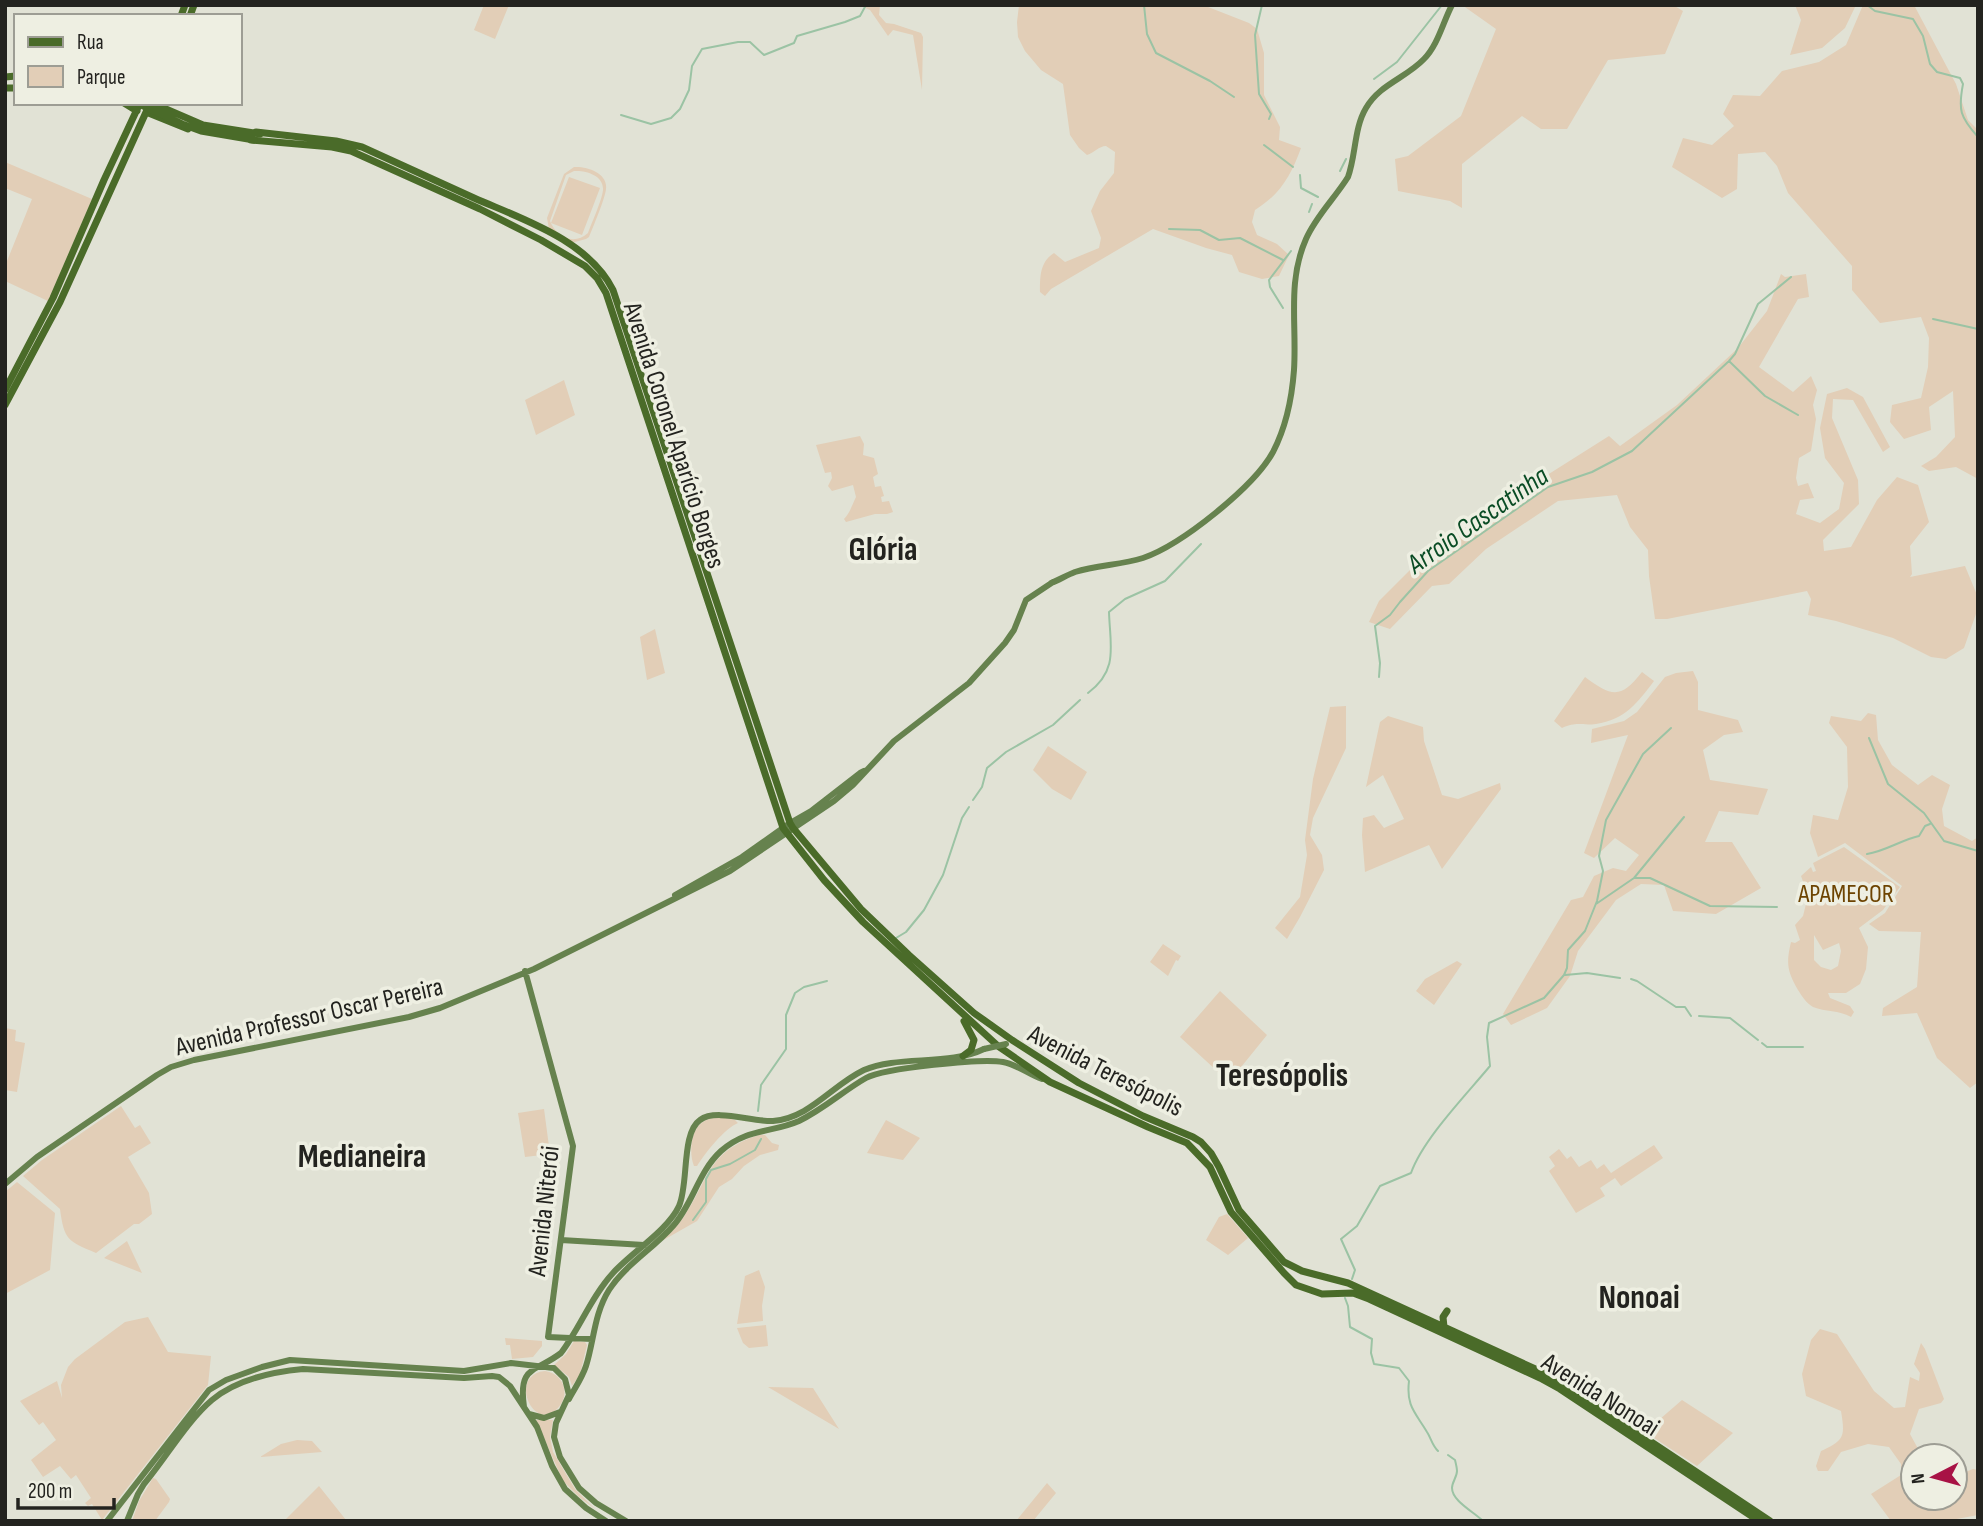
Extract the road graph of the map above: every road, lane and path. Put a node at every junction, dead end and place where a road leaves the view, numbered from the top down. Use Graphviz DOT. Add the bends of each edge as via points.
graph roads {
  1 [pos="1452,5"];
  2 [pos="150,105"];
  3 [pos="156,105"];
  4 [pos="166,105"];
  5 [pos="138,106"];
  6 [pos="172,109"];
  7 [pos="146,112"];
  8 [pos="166,121"];
  9 [pos="260,137"];
  10 [pos="9,377"];
  11 [pos="5,390"];
  12 [pos="5,405"];
  13 [pos="1053,582"];
  14 [pos="1022,598"];
  15 [pos="1021,609"];
  16 [pos="1009,635"];
  17 [pos="788,828"];
  18 [pos="525,971"];
  19 [pos="958,1012"];
  20 [pos="967,1056"];
  21 [pos="1044,1061"];
  22 [pos="859,1073"];
  23 [pos="1050,1082"];
  24 [pos="854,1086"];
  25 [pos="688,1150"];
  26 [pos="703,1171"];
  27 [pos="5,1184"];
  28 [pos="561,1240"];
  29 [pos="643,1245"];
  30 [pos="653,1245"];
  31 [pos="1310,1273"];
  32 [pos="1334,1279"];
  33 [pos="1296,1285"];
  34 [pos="1332,1294"];
  35 [pos="1447,1311"];
  36 [pos="1412,1319"];
  37 [pos="1426,1319"];
  38 [pos="1444,1327"];
  39 [pos="570,1338"];
  40 [pos="592,1339"];
  41 [pos="537,1366"];
  42 [pos="566,1403"];
  43 [pos="524,1407"];
  44 [pos="561,1412"];
  45 [pos="529,1414"];
  46 [pos="107,1521"];
  47 [pos="127,1521"];
  48 [pos="606,1521"];
  49 [pos="626,1521"];
  50 [pos="1759,1521"];
  51 [pos="1770,1521"];
  1 -- 13 [label="main road, Avenida Professor Oscar Pereira" via="1425,59 1380,90 1365,109 1348,177 1307,236 1294,281 1294,365 1289,400 1283,431 1272,454 1210,517 1164,548"];
  2 -- 7 [label="main road"];
  3 -- 9 [label="main road, bridge" via="203,125"];
  4 -- 6 [label="main road, Avenida Coronel Aparício Borges"];
  5 -- 9 [label="main road, bridge" via="201,131"];
  5 -- 10 [label="main road" via="53,299"];
  6 -- 8 [label="main road"];
  6 -- 9 [label="main road, Avenida Coronel Aparício Borges"];
  7 -- 8 [label="main road, Avenida Coronel Aparício Borges"];
  7 -- 12 [label="main road" via="60,302"];
  8 -- 9 [label="main road, Avenida Coronel Aparício Borges" via="200,134"];
  9 -- 17 [label="main road, Avenida Coronel Aparício Borges" via="362,147 523,218 588,257 603,272 617,300"];
  10 -- 11 [label="main road"];
  13 -- 14 [label="main road, Avenida Professor Oscar Pereira"];
  13 -- 15 [label="main road, Avenida Professor Oscar Pereira" via="1026,600"];
  14 -- 15 [label="main road"];
  14 -- 16 [label="main road, Avenida Professor Oscar Pereira"];
  15 -- 16 [label="main road, Avenida Professor Oscar Pereira"];
  16 -- 17 [label="main road, Avenida Professor Oscar Pereira" via="975,677 892,737 866,770"];
  17 -- 18 [label="main road, Avenida Professor Oscar Pereira" via="714,874"];
  17 -- 19 [label="main road, Avenida Coronel Aparício Borges" via="863,922"];
  17 -- 21 [label="main road, Avenida Coronel Aparício Borges" via="909,955 974,1013"];
  18 -- 27 [label="main road, Avenida Professor Oscar Pereira" via="428,1012 171,1067 37,1157"];
  18 -- 28 [label="main road, Avenida Niterói" via="573,1146"];
  19 -- 20 [label="main road" via="974,1040"];
  19 -- 23 [label="main road, Avenida Coronel Aparício Borges"];
  20 -- 21 [label="main road, Avenida Teresópolis, bridge" via="1001,1044"];
  20 -- 22 [label="main road, Avenida Teresópolis" via="884,1065"];
  21 -- 31 [label="main road, Avenida Teresópolis" via="1094,1091 1201,1142 1249,1222 1284,1262"];
  22 -- 24 [label="main road"];
  22 -- 25 [label="main road, Avenida Teresópolis" via="789,1118 763,1121 707,1116 695,1124"];
  23 -- 24 [label="main road, Avenida Teresópolis" via="1018,1066 986,1060 873,1074"];
  23 -- 33 [label="main road, Avenida Teresópolis" via="1196,1150 1210,1167 1231,1212"];
  24 -- 26 [label="main road, Avenida Teresópolis" via="796,1122 736,1140"];
  25 -- 26 [label="main road" via="690,1168"];
  25 -- 29 [label="main road, Avenida Teresópolis" via="678,1207"];
  26 -- 30 [label="main road" via="682,1214"];
  28 -- 29 [label="main road"];
  28 -- 39 [label="main road, Avenida Niterói" via="548,1337"];
  29 -- 30 [label="main road"];
  29 -- 39 [label="main road, Avenida Teresópolis" via="612,1274"];
  30 -- 40 [label="main road" via="608,1292"];
  31 -- 32 [label="main road, Avenida Teresópolis"];
  31 -- 33 [label="main road"];
  32 -- 34 [label="main road" via="1337,1287"];
  32 -- 37 [label="main road, Avenida Teresópolis"];
  33 -- 34 [label="main road"];
  34 -- 36 [label="main road" via="1353,1293"];
  35 -- 38 [label="main road"];
  36 -- 37 [label="main road"];
  36 -- 50 [label="main road, Avenida Nonoai" via="1560,1389"];
  37 -- 38 [label="main road, Avenida Nonoai"];
  38 -- 51 [label="main road, Avenida Nonoai" via="1564,1384"];
  39 -- 40 [label="main road"];
  39 -- 41 [label="main road, Avenida Teresópolis" via="561,1353"];
  40 -- 42 [label="main road" via="583,1375"];
  41 -- 42 [label="main road" via="554,1368 565,1379"];
  41 -- 43 [label="main road" via="525,1380"];
  41 -- 46 [label="main road" via="511,1363 464,1371 290,1360 232,1377 209,1390"];
  42 -- 44 [label="main road"];
  43 -- 45 [label="main road"];
  43 -- 47 [label="main road" via="499,1377 279,1371 244,1382 212,1401 144,1485"];
  44 -- 45 [label="main road" via="544,1418"];
  44 -- 49 [label="main road" via="554,1437 571,1477 589,1498"];
  45 -- 48 [label="main road" via="565,1489"];
}
